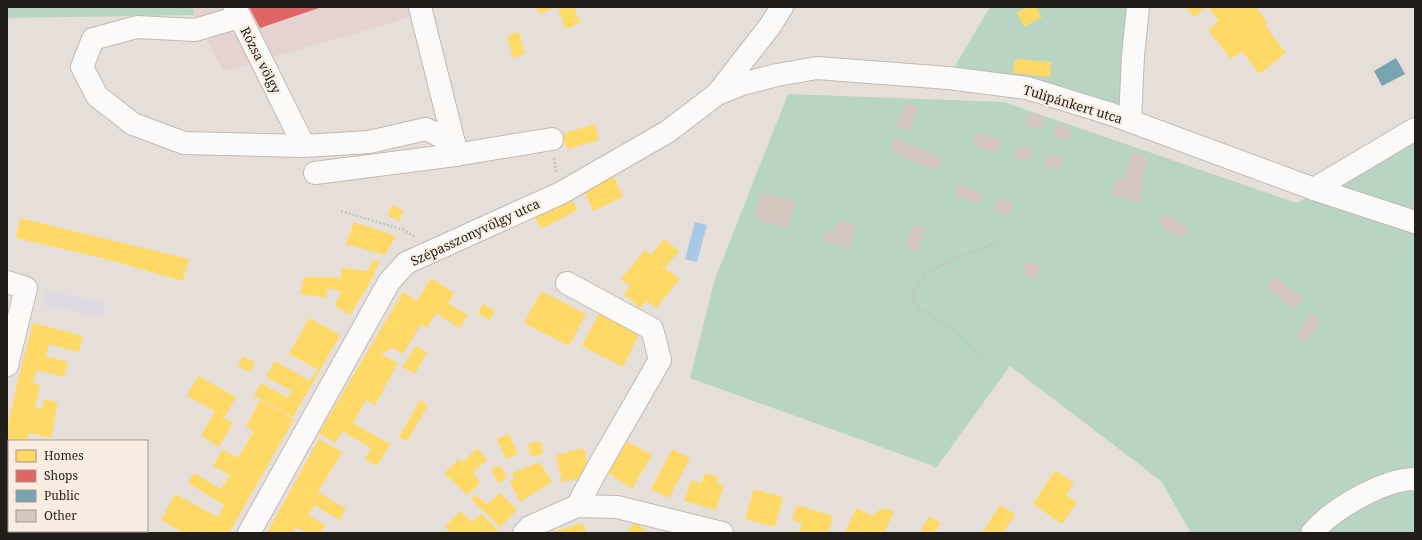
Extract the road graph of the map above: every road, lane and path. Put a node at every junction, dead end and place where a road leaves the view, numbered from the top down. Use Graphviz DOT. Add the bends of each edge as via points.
graph roads {
  1 [pos="420,7"];
  2 [pos="782,7"];
  3 [pos="1138,7"];
  4 [pos="237,12"];
  5 [pos="717,94"];
  6 [pos="1130,121"];
  7 [pos="1415,130"];
  8 [pos="552,139"];
  9 [pos="304,146"];
  10 [pos="455,149"];
  11 [pos="315,173"];
  12 [pos="1314,189"];
  13 [pos="341,211"];
  14 [pos="1415,222"];
  15 [pos="417,238"];
  16 [pos="1001,241"];
  17 [pos="567,283"];
  18 [pos="17,285"];
  19 [pos="981,359"];
  20 [pos="7,365"];
  21 [pos="1415,479"];
  22 [pos="577,506"];
  23 [pos="685,528"];
  24 [pos="527,530"];
  25 [pos="249,533"];
  26 [pos="722,533"];
  27 [pos="1312,533"];
  1 -- 10 [label="street"];
  2 -- 5 [label="street, Szépasszonyvölgy utca"];
  3 -- 6 [label="street"];
  4 -- 9 [label="street, Rózsa völgy"];
  4 -- 9 [label="street, Rózsa völgy" via="195,30 136,27 93,39 82,67 97,96 133,124 184,143"];
  5 -- 6 [label="street, Tulipánkert utca" via="742,84 817,68 948,78 1027,88"];
  5 -- 25 [label="street, Szépasszonyvölgy utca" via="666,132 561,193 406,263 389,282"];
  6 -- 12 [label="street, Tulipánkert utca"];
  7 -- 12 [label="street"];
  8 -- 10 [label="street"];
  9 -- 10 [label="street, Rózsa völgy" via="369,142 426,128"];
  10 -- 11 [label="street"];
  12 -- 14 [label="street, Tulipánkert utca"];
  13 -- 15 [label="path" via="404,230"];
  16 -- 19 [label="path" via="949,261 925,275 912,295 918,308 967,340"];
  17 -- 22 [label="street" via="652,329 660,360"];
  18 -- 20 [label="street"];
  21 -- 27 [label="street" via="1404,479 1364,494 1320,523"];
  22 -- 23 [label="street" via="617,507"];
  22 -- 24 [label="street"];
  23 -- 26 [label="street"];
}
